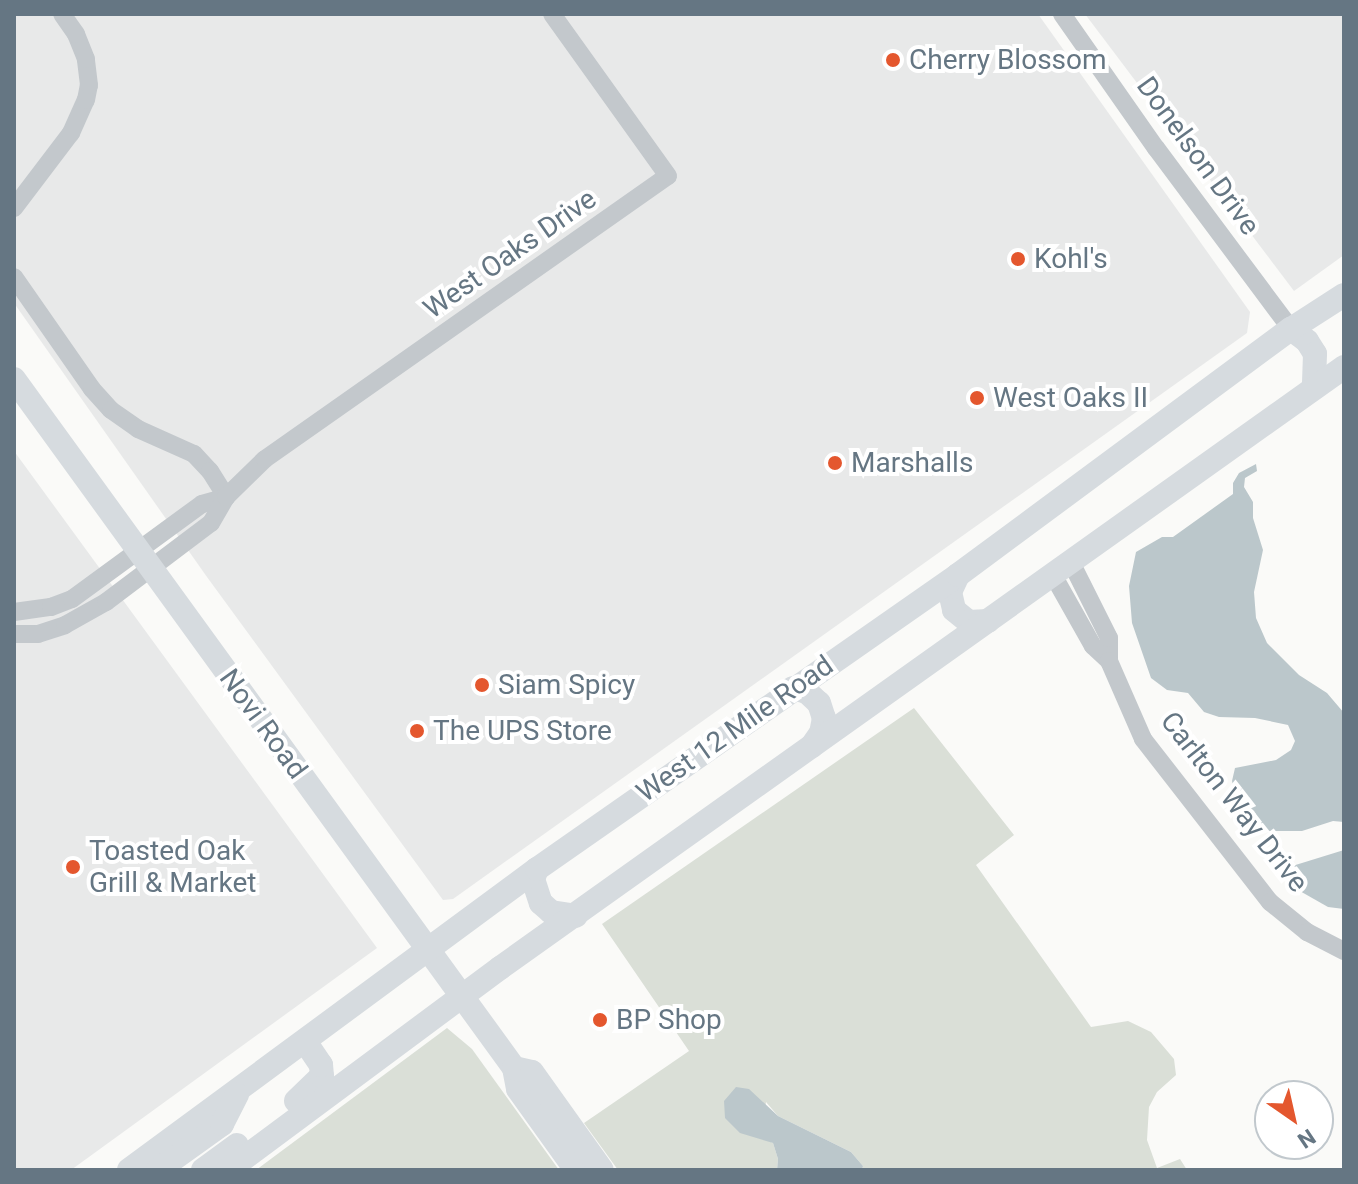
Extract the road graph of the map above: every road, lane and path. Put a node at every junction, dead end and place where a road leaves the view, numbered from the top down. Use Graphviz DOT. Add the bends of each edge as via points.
graph roads {
  1 [pos="62,14"];
  2 [pos="552,14"];
  3 [pos="1062,14"];
  4 [pos="14,208"];
  5 [pos="14,277"];
  6 [pos="1344,295"];
  7 [pos="1291,329"];
  8 [pos="1344,367"];
  9 [pos="14,379"];
  10 [pos="1314,388"];
  11 [pos="226,497"];
  12 [pos="144,560"];
  13 [pos="1062,568"];
  14 [pos="958,575"];
  15 [pos="14,612"];
  16 [pos="988,621"];
  17 [pos="14,634"];
  18 [pos="793,688"];
  19 [pos="812,746"];
  20 [pos="537,869"];
  21 [pos="576,916"];
  22 [pos="428,951"];
  23 [pos="1344,951"];
  24 [pos="461,997"];
  25 [pos="305,1041"];
  26 [pos="514,1068"];
  27 [pos="240,1089"];
  28 [pos="129,1170"];
  29 [pos="158,1170"];
  30 [pos="203,1170"];
  31 [pos="228,1170"];
  32 [pos="576,1170"];
  33 [pos="602,1170"];
  1 -- 4 [label="street" via="86,59 86,100 71,133"];
  2 -- 11 [label="street, West Oaks Drive" via="668,176 302,432"];
  3 -- 7 [label="street, Donelson Drive"];
  5 -- 11 [label="street" via="111,410 138,429 194,454"];
  6 -- 7 [label="main road, West 12 Mile Road"];
  7 -- 10 [label="main road" via="1315,354"];
  7 -- 14 [label="main road, West 12 Mile Road"];
  8 -- 10 [label="main road, West 12 Mile Road"];
  9 -- 12 [label="main road, Novi Road"];
  10 -- 13 [label="main road, West 12 Mile Road"];
  11 -- 12 [label="street, West Oaks Drive" via="211,523"];
  12 -- 15 [label="street" via="72,599"];
  12 -- 17 [label="street" via="106,602 65,625 38,634"];
  12 -- 22 [label="main road, Novi Road"];
  13 -- 16 [label="main road, West 12 Mile Road"];
  13 -- 23 [label="street, Carlton Way Drive" via="1093,646 1109,661 1143,739 1270,902 1307,932"];
  14 -- 16 [label="main road" via="950,592 954,610 969,622"];
  14 -- 18 [label="main road, West 12 Mile Road"];
  16 -- 19 [label="main road, West 12 Mile Road"];
  18 -- 19 [label="main road" via="819,703 824,718"];
  18 -- 20 [label="main road, West 12 Mile Road"];
  19 -- 21 [label="main road, West 12 Mile Road"];
  20 -- 21 [label="main road" via="533,879 541,903 551,912"];
  20 -- 22 [label="main road, West 12 Mile Road"];
  21 -- 24 [label="main road, West 12 Mile Road"];
  22 -- 24 [label="main road, Novi Road"];
  22 -- 25 [label="main road, West 12 Mile Road"];
  24 -- 26 [label="main road, Novi Road"];
  24 -- 31 [label="main road, West 12 Mile Road"];
  25 -- 27 [label="main road, West 12 Mile Road"];
  25 -- 30 [label="main road" via="321,1065 320,1082"];
  26 -- 32 [label="main road, Novi Road" via="518,1089"];
  26 -- 33 [label="main road, Novi Road" via="532,1072"];
  27 -- 28 [label="main road, West 12 Mile Road"];
  27 -- 29 [label="main road" via="222,1124"];
}
